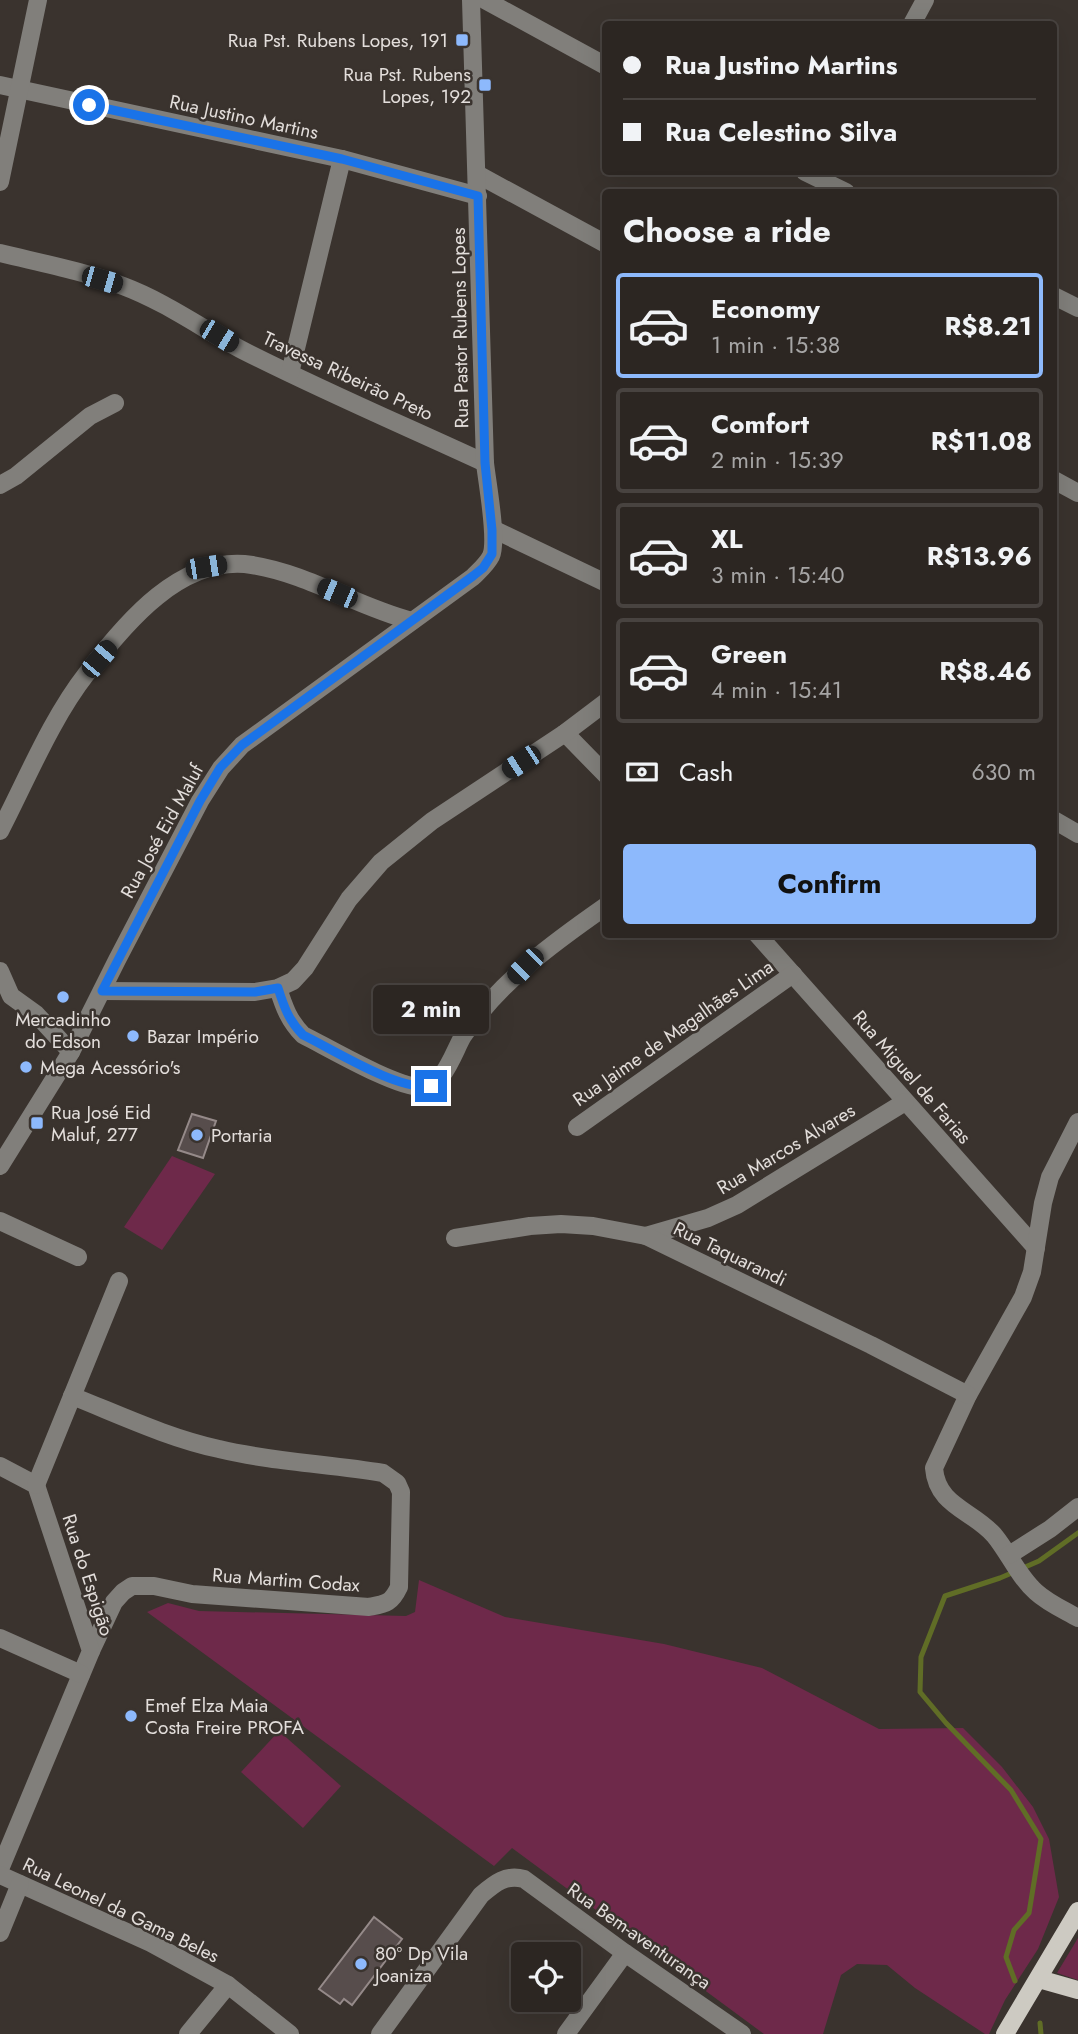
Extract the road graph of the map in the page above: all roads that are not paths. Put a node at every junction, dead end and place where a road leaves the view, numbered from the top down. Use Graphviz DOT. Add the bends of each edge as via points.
graph roads {
  1 [pos="38,0"];
  2 [pos="471,0"];
  3 [pos="485,0"];
  4 [pos="925,0"];
  5 [pos="914,21"];
  6 [pos="602,64"];
  7 [pos="0,85"];
  8 [pos="19,90"];
  9 [pos="342,159"];
  10 [pos="477,174"];
  11 [pos="0,182"];
  12 [pos="478,196"];
  13 [pos="602,242"];
  14 [pos="0,253"];
  15 [pos="1057,298"];
  16 [pos="1078,308"];
  17 [pos="290,373"];
  18 [pos="115,403"];
  19 [pos="485,463"];
  20 [pos="1057,482"];
  21 [pos="0,485"];
  22 [pos="1078,493"];
  23 [pos="492,530"];
  24 [pos="602,581"];
  25 [pos="412,621"];
  26 [pos="602,705"];
  27 [pos="565,733"];
  28 [pos="602,771"];
  29 [pos="1057,822"];
  30 [pos="0,831"];
  31 [pos="1078,834"];
  32 [pos="602,909"];
  33 [pos="761,938"];
  34 [pos="0,971"];
  35 [pos="793,974"];
  36 [pos="286,985"];
  37 [pos="102,991"];
  38 [pos="5,997"];
  39 [pos="71,1052"];
  40 [pos="905,1102"];
  41 [pos="1078,1122"];
  42 [pos="577,1127"];
  43 [pos="0,1166"];
  44 [pos="0,1221"];
  45 [pos="646,1237"];
  46 [pos="455,1238"];
  47 [pos="1036,1248"];
  48 [pos="78,1257"];
  49 [pos="119,1281"];
  50 [pos="968,1395"];
  51 [pos="72,1396"];
  52 [pos="0,1466"];
  53 [pos="36,1485"];
  54 [pos="1078,1507"];
  55 [pos="1011,1560"];
  56 [pos="1078,1618"];
  57 [pos="0,1638"];
  58 [pos="91,1651"];
  59 [pos="81,1674"];
  60 [pos="6,1839"];
  61 [pos="0,1869"];
  62 [pos="0,1875"];
  63 [pos="20,1884"];
  64 [pos="1078,1911"];
  65 [pos="0,1933"];
  66 [pos="625,1953"];
  67 [pos="1039,1979"];
  68 [pos="228,1985"];
  69 [pos="1078,1990"];
  70 [pos="188,2034"];
  71 [pos="290,2034"];
  72 [pos="380,2034"];
  73 [pos="566,2034"];
  74 [pos="742,2034"];
  75 [pos="1005,2034"];
  1 -- 8 [label="street"];
  2 -- 10 [label="street, Rua Pastor Rubens Lopes"];
  3 -- 6 [label="street"];
  4 -- 5 [label="street"];
  7 -- 8 [label="street, Rua Justino Martins"];
  8 -- 9 [label="street, Rua Justino Martins"];
  8 -- 11 [label="street"];
  9 -- 12 [label="street, Rua Justino Martins"];
  9 -- 17 [label="street"];
  10 -- 12 [label="street, Rua Pastor Rubens Lopes"];
  10 -- 13 [label="street"];
  12 -- 19 [label="street, Rua Pastor Rubens Lopes"];
  14 -- 17 [label="street, Travessa Ribeirão Preto" via="122,286"];
  15 -- 16 [label="street"];
  17 -- 19 [label="street, Travessa Ribeirão Preto"];
  18 -- 21 [label="street" via="78,425"];
  19 -- 23 [label="street, Rua Pastor Rubens Lopes"];
  20 -- 22 [label="street"];
  23 -- 24 [label="street"];
  23 -- 25 [label="street, Rua José Eid Maluf" via="492,554 483,568"];
  25 -- 30 [label="street" via="275,569 227,564 190,575 158,595 86,674"];
  25 -- 37 [label="street, Rua José Eid Maluf" via="242,745 220,768"];
  26 -- 27 [label="street"];
  27 -- 28 [label="street"];
  27 -- 36 [label="street" via="432,821 381,862 349,899 305,968"];
  29 -- 31 [label="street"];
  32 -- 36 [label="street" via="525,966 493,998 431,1086 411,1086 383,1075 303,1035 285,1011"];
  33 -- 35 [label="street, Rua Miguel de Farias"];
  34 -- 38 [label="street"];
  35 -- 40 [label="street, Rua Miguel de Farias"];
  35 -- 42 [label="street, Rua Jaime de Magalhães Lima"];
  36 -- 37 [label="street" via="255,992"];
  37 -- 39 [label="street, Rua José Eid Maluf"];
  38 -- 39 [label="street" via="36,1014"];
  39 -- 43 [label="street, Rua José Eid Maluf"];
  40 -- 45 [label="street, Rua Marcos Alvares" via="737,1205"];
  40 -- 47 [label="street, Rua Miguel de Farias"];
  41 -- 47 [label="street" via="1050,1177"];
  44 -- 48 [label="street"];
  45 -- 46 [label="street, Rua Taquarandi" via="561,1224"];
  45 -- 50 [label="street, Rua Taquarandi"];
  47 -- 50 [label="street" via="1023,1297"];
  49 -- 51 [label="street"];
  50 -- 55 [label="street" via="934,1468 935,1480 945,1497 992,1533"];
  51 -- 53 [label="street"];
  51 -- 58 [label="street, Rua Martim Codax" via="217,1449 383,1473 401,1492 399,1587 386,1604 369,1607 132,1586 114,1602"];
  52 -- 53 [label="street"];
  53 -- 58 [label="street, Rua do Espigão"];
  54 -- 55 [label="street"];
  55 -- 56 [label="street" via="1042,1598"];
  57 -- 59 [label="street"];
  58 -- 59 [label="street, Rua do Espigão"];
  59 -- 60 [label="street, Rua do Espigão"];
  60 -- 61 [label="street, Rua do Espigão"];
  62 -- 63 [label="street, Rua Leonel da Gama Beles"];
  63 -- 65 [label="street"];
  63 -- 68 [label="street, Rua Leonel da Gama Beles" via="151,1943"];
  64 -- 67 [label="main road"];
  66 -- 72 [label="street, Rua Bem-aventurança" via="524,1879 509,1877 481,1895"];
  66 -- 73 [label="street"];
  66 -- 74 [label="street, Rua Bem-aventurança"];
  67 -- 69 [label="main road"];
  67 -- 75 [label="main road"];
  68 -- 70 [label="street"];
  68 -- 71 [label="street, Rua Leonel da Gama Beles"];
}
